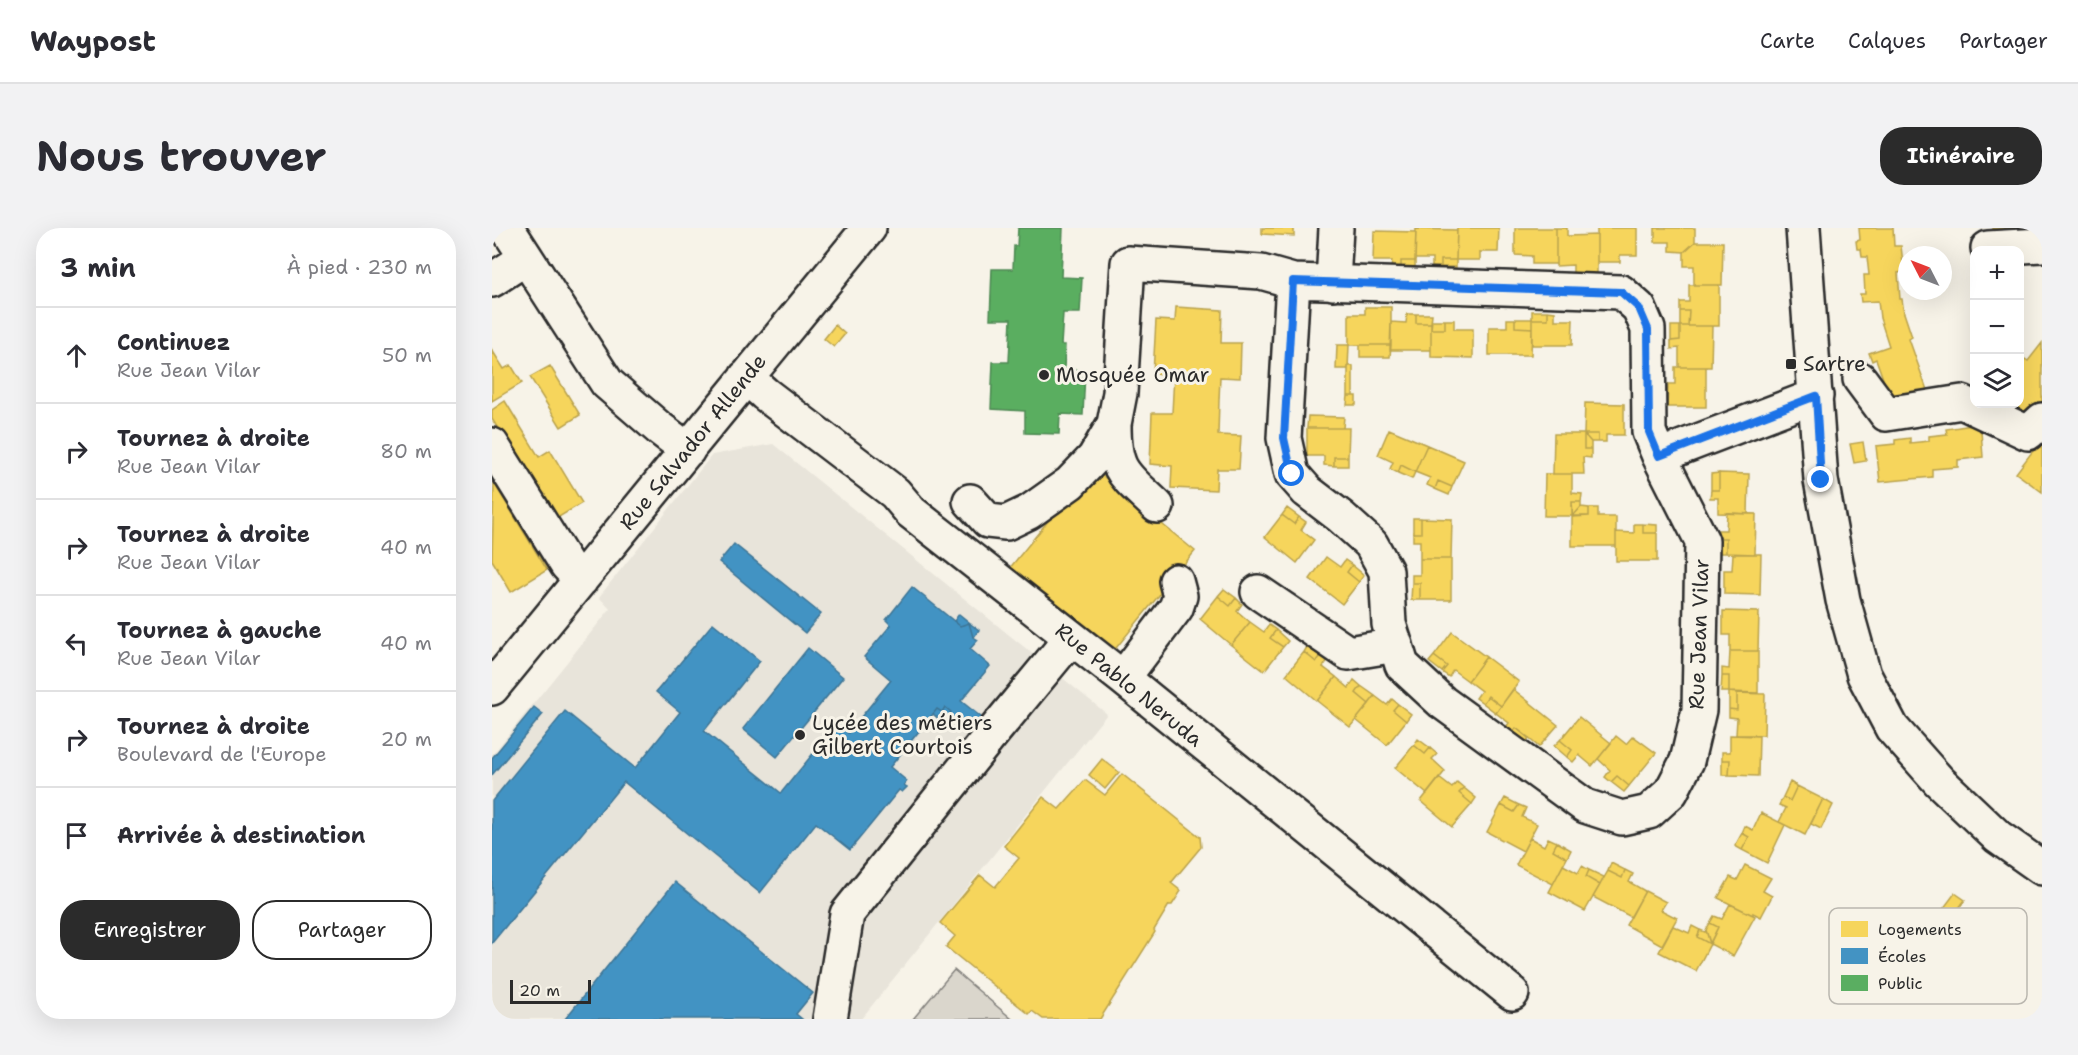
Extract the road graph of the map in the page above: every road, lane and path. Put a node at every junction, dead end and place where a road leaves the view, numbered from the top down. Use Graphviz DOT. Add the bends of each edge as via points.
graph roads {
  1 [pos="507,228"];
  2 [pos="869,228"];
  3 [pos="1336,228"];
  4 [pos="1803,228"];
  5 [pos="2042,245"];
  6 [pos="2024,246"];
  7 [pos="526,258"];
  8 [pos="492,280"];
  9 [pos="1293,281"];
  10 [pos="1333,283"];
  11 [pos="746,377"];
  12 [pos="1860,379"];
  13 [pos="1816,396"];
  14 [pos="2042,421"];
  15 [pos="1114,424"];
  16 [pos="492,445"];
  17 [pos="688,450"];
  18 [pos="1659,456"];
  19 [pos="970,501"];
  20 [pos="1157,506"];
  21 [pos="581,580"];
  22 [pos="1176,581"];
  23 [pos="1258,592"];
  24 [pos="1071,638"];
  25 [pos="1396,645"];
  26 [pos="505,658"];
  27 [pos="1123,678"];
  28 [pos="492,688"];
  29 [pos="2042,868"];
  30 [pos="1512,993"];
  31 [pos="830,1019"];
  1 -- 7 [label="street"];
  2 -- 11 [label="street, Rue Salvador Allende"];
  3 -- 10 [label="street"];
  4 -- 13 [label="street"];
  5 -- 6 [label="street"];
  7 -- 8 [label="street"];
  7 -- 17 [label="street" via="606,383"];
  9 -- 10 [label="street, Rue Jean Vilar"];
  9 -- 15 [label="street" via="1262,272 1128,263 1120,393"];
  9 -- 25 [label="street, Rue Jean Vilar" via="1284,438 1292,474 1371,544 1386,571 1389,624"];
  10 -- 18 [label="street, Rue Jean Vilar" via="1621,292 1639,308 1648,329 1649,432"];
  11 -- 17 [label="street, Rue Salvador Allende"];
  11 -- 24 [label="street, Rue Pablo Neruda"];
  12 -- 14 [label="street" via="1886,414 1962,402 2028,433"];
  13 -- 18 [label="street"];
  13 -- 29 [label="street" via="1821,480 1843,600 1864,675 1892,728 1939,781 1998,837"];
  15 -- 19 [label="street" via="1094,458 1070,483 1029,512 1006,523 988,521"];
  15 -- 20 [label="street" via="1119,467"];
  16 -- 21 [label="street" via="567,565"];
  17 -- 21 [label="street, Rue Salvador Allende"];
  18 -- 25 [label="street, Rue Jean Vilar" via="1702,541 1699,710 1687,761 1671,792 1649,812 1622,818 1585,806 1442,702 1402,665"];
  21 -- 26 [label="street, Rue Salvador Allende"];
  22 -- 27 [label="street" via="1180,596 1176,608"];
  23 -- 25 [label="street" via="1348,653"];
  24 -- 27 [label="street, Rue Pablo Neruda"];
  24 -- 31 [label="street" via="847,914"];
  26 -- 28 [label="street, Rue Salvador Allende"];
  27 -- 30 [label="street, Rue Pablo Neruda"];
}
